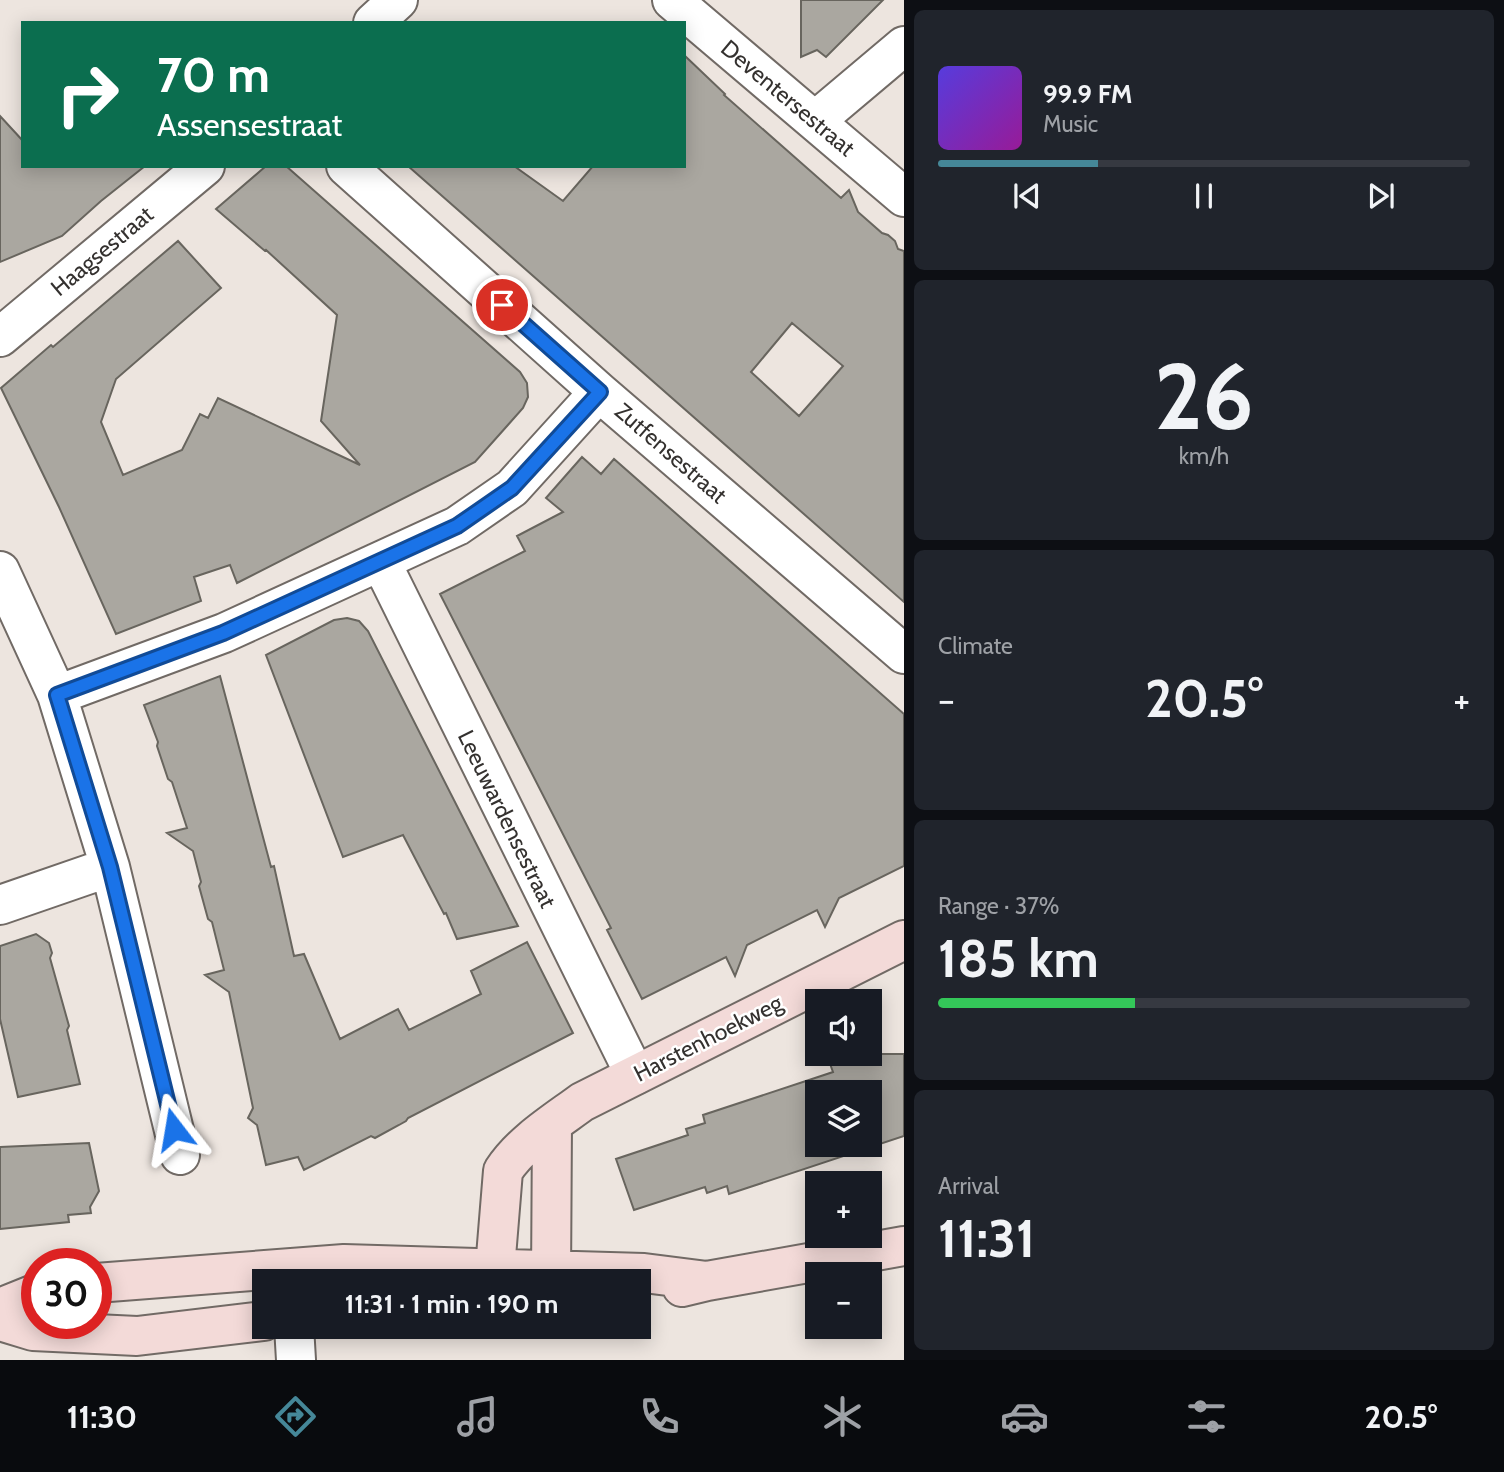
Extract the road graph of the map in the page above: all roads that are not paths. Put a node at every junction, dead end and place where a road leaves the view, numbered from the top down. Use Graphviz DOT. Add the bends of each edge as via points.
graph roads {
  1 [pos="398,0"];
  2 [pos="672,0"];
  3 [pos="375,21"];
  4 [pos="904,46"];
  5 [pos="815,121"];
  6 [pos="203,168"];
  7 [pos="348,168"];
  8 [pos="904,197"];
  9 [pos="0,337"];
  10 [pos="600,392"];
  11 [pos="381,562"];
  12 [pos="0,571"];
  13 [pos="904,654"];
  14 [pos="57,695"];
  15 [pos="110,867"];
  16 [pos="0,905"];
  17 [pos="904,940"];
  18 [pos="635,1075"];
  19 [pos="552,1124"];
  20 [pos="180,1155"];
  21 [pos="904,1246"];
  22 [pos="318,1269"];
  23 [pos="412,1269"];
  24 [pos="495,1269"];
  25 [pos="552,1269"];
  26 [pos="651,1274"];
  27 [pos="252,1276"];
  28 [pos="707,1281"];
  29 [pos="112,1282"];
  30 [pos="651,1295"];
  31 [pos="21,1299"];
  32 [pos="0,1308"];
  33 [pos="0,1321"];
  34 [pos="252,1322"];
  35 [pos="295,1339"];
  36 [pos="296,1360"];
  1 -- 3 [label="street"];
  2 -- 5 [label="street, Deventersestraat"];
  4 -- 5 [label="street"];
  5 -- 8 [label="street, Deventersestraat"];
  6 -- 9 [label="street, Haagsestraat"];
  7 -- 10 [label="street, Zutfensestraat"];
  10 -- 11 [label="street" via="512,488 457,526"];
  10 -- 13 [label="street, Zutfensestraat"];
  11 -- 14 [label="street" via="223,633"];
  11 -- 18 [label="street, Leeuwardensestraat"];
  12 -- 14 [label="street"];
  14 -- 15 [label="street"];
  15 -- 16 [label="street"];
  15 -- 20 [label="street"];
  17 -- 18 [label="main road, Harstenhoekweg"];
  18 -- 19 [label="main road, Harstenhoekweg" via="582,1102"];
  19 -- 24 [label="main road, Harstenhoekweg" via="503,1171"];
  19 -- 25 [label="main road"];
  21 -- 28 [label="main road"];
  22 -- 23 [label="main road" via="344,1264"];
  26 -- 28 [label="main road"];
  27 -- 29 [label="main road"];
  28 -- 30 [label="main road"];
  31 -- 32 [label="main road"];
  33 -- 34 [label="main road" via="33,1331 137,1336"];
  35 -- 36 [label="street"];
}
